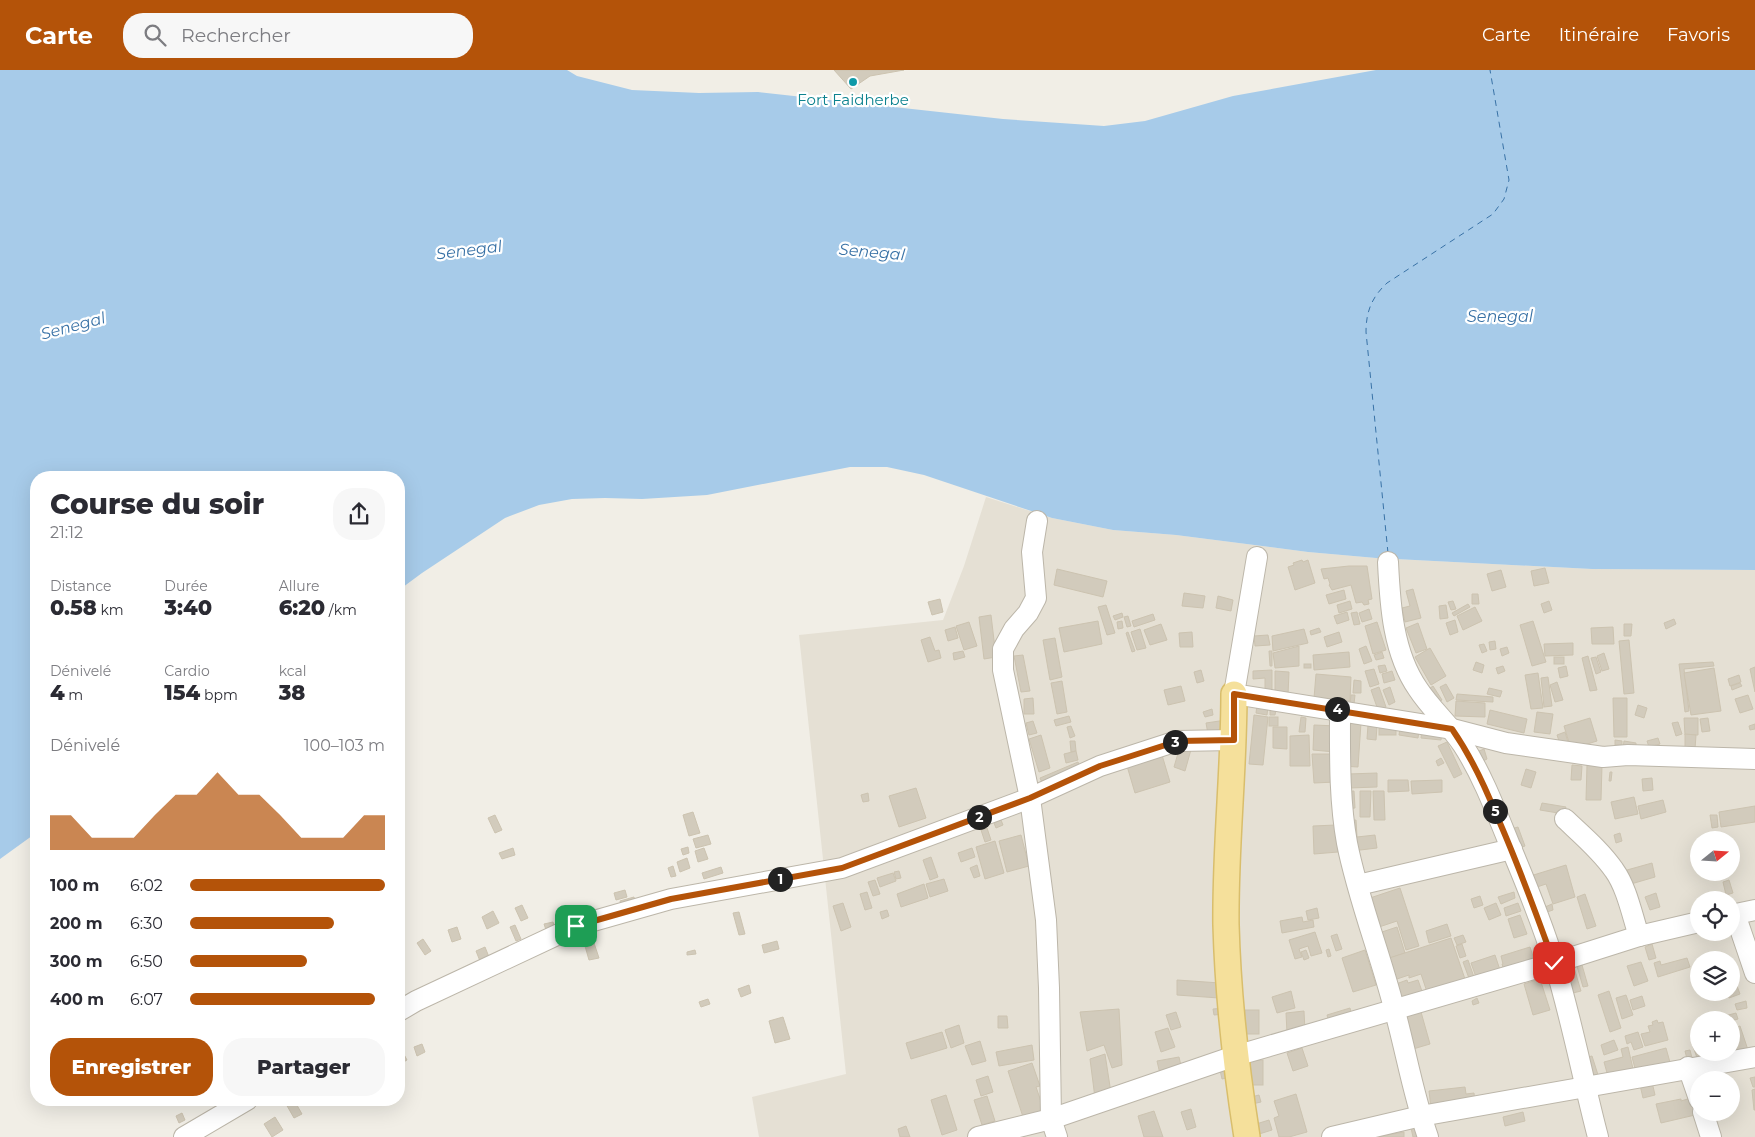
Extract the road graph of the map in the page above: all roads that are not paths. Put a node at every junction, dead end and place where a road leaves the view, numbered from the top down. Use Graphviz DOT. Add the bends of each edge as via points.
graph roads {
  1 [pos="1037,521"];
  2 [pos="1257,557"];
  3 [pos="1388,562"];
  4 [pos="1234,694"];
  5 [pos="1340,710"];
  6 [pos="1452,729"];
  7 [pos="1234,740"];
  8 [pos="1755,758"];
  9 [pos="1030,798"];
  10 [pos="1565,819"];
  11 [pos="1512,848"];
  12 [pos="1358,885"];
  13 [pos="1755,910"];
  14 [pos="1740,913"];
  15 [pos="1690,924"];
  16 [pos="1740,933"];
  17 [pos="1639,936"];
  18 [pos="1554,963"];
  19 [pos="1755,973"];
  20 [pos="405,1007"];
  21 [pos="1395,1009"];
  22 [pos="1235,1056"];
  23 [pos="1755,1057"];
  24 [pos="1688,1068"];
  25 [pos="1690,1074"];
  26 [pos="1585,1086"];
  27 [pos="237,1106"];
  28 [pos="1421,1116"];
  29 [pos="1706,1121"];
  30 [pos="1054,1128"];
  31 [pos="184,1137"];
  32 [pos="978,1137"];
  33 [pos="1247,1137"];
  34 [pos="1332,1137"];
  35 [pos="1428,1137"];
  36 [pos="1598,1137"];
  37 [pos="1711,1137"];
  1 -- 9 [label="street" via="1032,552 1036,598 1003,649 1003,670"];
  2 -- 4 [label="street"];
  3 -- 6 [label="street" via="1396,638 1406,669 1418,690"];
  4 -- 5 [label="street"];
  4 -- 7 [label="main road"];
  5 -- 6 [label="street"];
  5 -- 12 [label="street" via="1342,813"];
  6 -- 8 [label="street" via="1506,743 1603,757"];
  6 -- 11 [label="street" via="1464,746"];
  7 -- 9 [label="street" via="1178,741 1100,766"];
  7 -- 22 [label="main road" via="1226,924"];
  9 -- 20 [label="street" via="842,868 671,899 576,926"];
  9 -- 30 [label="street" via="1046,920"];
  10 -- 17 [label="street" via="1615,871"];
  11 -- 12 [label="street"];
  11 -- 18 [label="street"];
  12 -- 21 [label="street"];
  13 -- 14 [label="street"];
  15 -- 17 [label="street"];
  16 -- 19 [label="street"];
  17 -- 18 [label="street"];
  18 -- 21 [label="street"];
  18 -- 26 [label="street"];
  21 -- 22 [label="street"];
  21 -- 28 [label="street"];
  22 -- 30 [label="street"];
  22 -- 33 [label="main road"];
  23 -- 24 [label="street"];
  24 -- 25 [label="street"];
  24 -- 26 [label="street"];
  26 -- 28 [label="street"];
  26 -- 36 [label="street"];
  27 -- 31 [label="street"];
  28 -- 34 [label="street"];
  28 -- 35 [label="street"];
  29 -- 37 [label="street"];
  30 -- 32 [label="street"];
}
